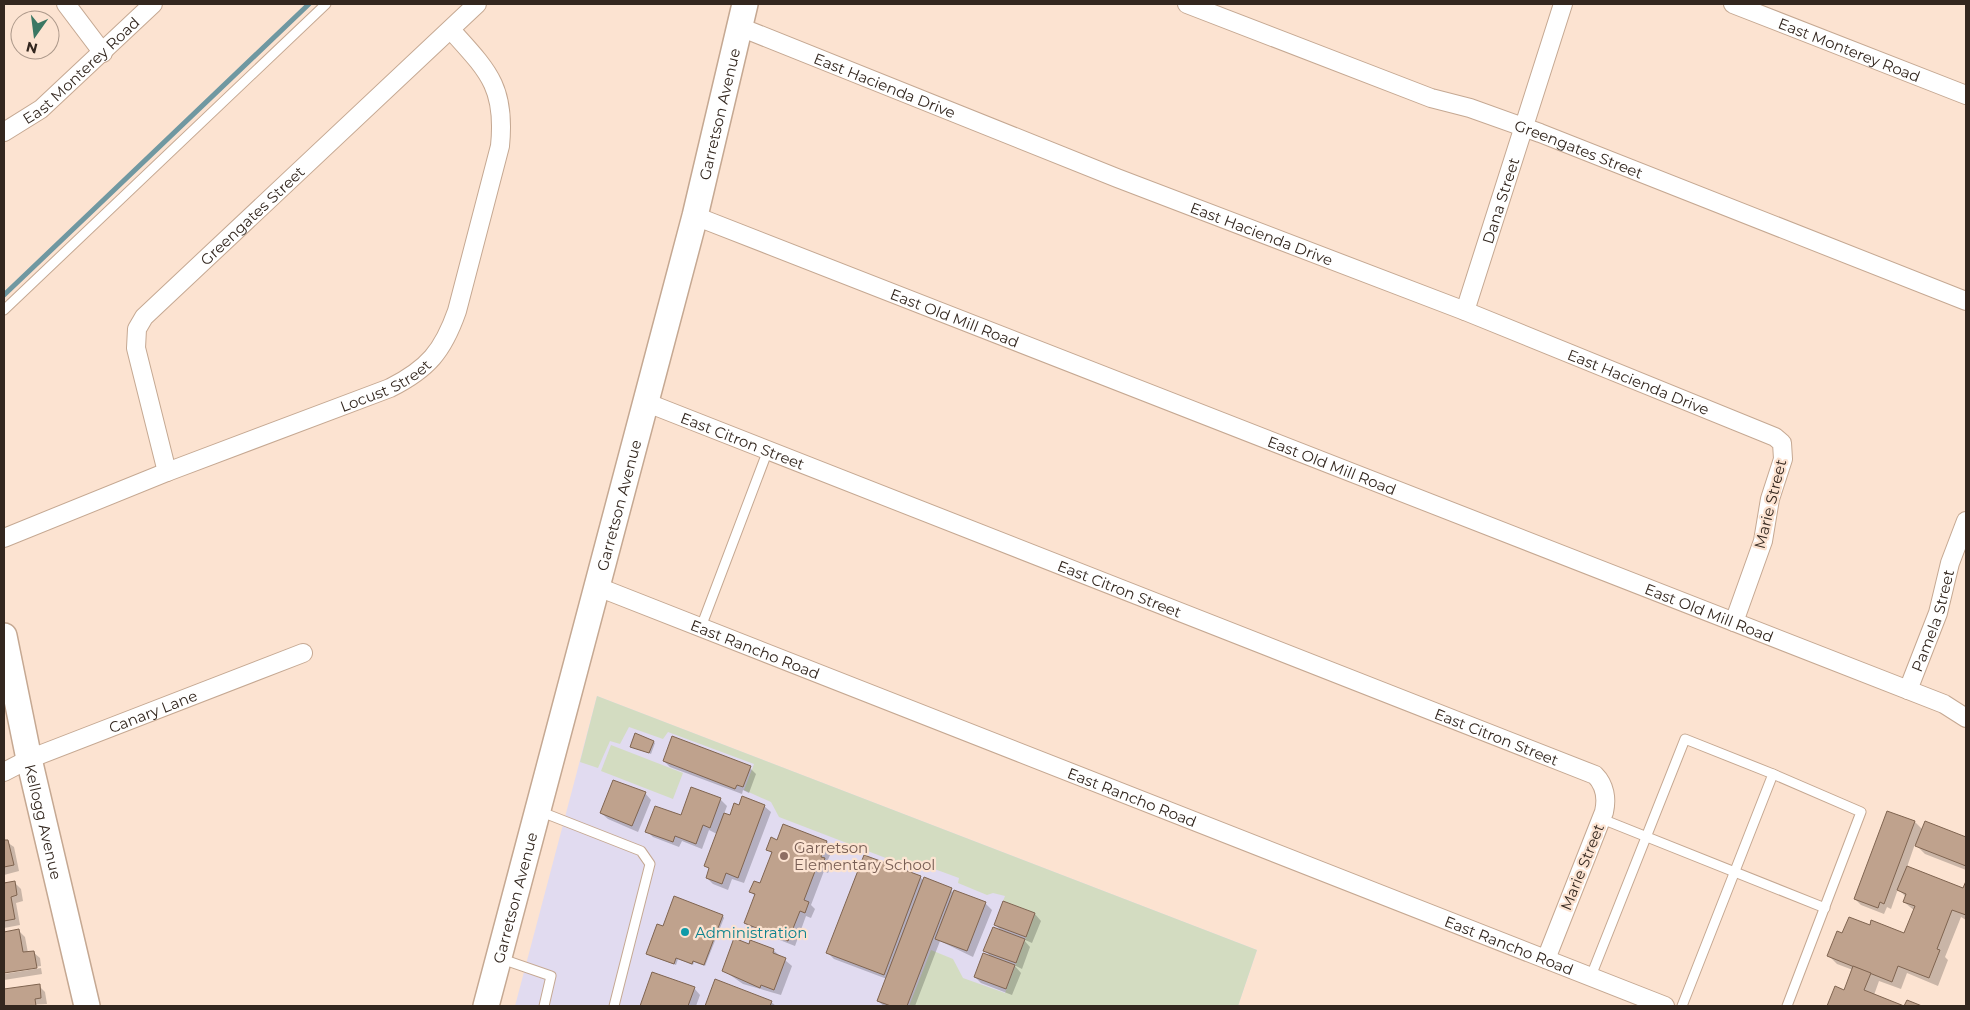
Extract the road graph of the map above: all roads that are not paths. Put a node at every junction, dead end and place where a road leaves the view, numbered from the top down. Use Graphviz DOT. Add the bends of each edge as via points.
graph roads {
  1 [pos="66,4"];
  2 [pos="153,4"];
  3 [pos="326,4"];
  4 [pos="477,4"];
  5 [pos="1188,4"];
  6 [pos="1563,4"];
  7 [pos="1734,4"];
  8 [pos="743,16"];
  9 [pos="451,30"];
  10 [pos="103,53"];
  11 [pos="1966,95"];
  12 [pos="1523,127"];
  13 [pos="4,132"];
  14 [pos="695,216"];
  15 [pos="1966,300"];
  16 [pos="4,310"];
  17 [pos="1465,311"];
  18 [pos="645,402"];
  19 [pos="1782,442"];
  20 [pos="768,450"];
  21 [pos="167,472"];
  22 [pos="1966,521"];
  23 [pos="4,538"];
  24 [pos="598,587"];
  25 [pos="1734,622"];
  26 [pos="701,628"];
  27 [pos="4,636"];
  28 [pos="303,653"];
  29 [pos="1908,690"];
  30 [pos="1966,718"];
  31 [pos="29,759"];
  32 [pos="4,772"];
  33 [pos="1773,774"];
  34 [pos="1595,775"];
  35 [pos="538,811"];
  36 [pos="1602,819"];
  37 [pos="1646,837"];
  38 [pos="1735,872"];
  39 [pos="1825,908"];
  40 [pos="499,958"];
  41 [pos="1546,959"];
  42 [pos="1591,976"];
  43 [pos="88,1006"];
  44 [pos="486,1006"];
  45 [pos="544,1006"];
  46 [pos="614,1006"];
  47 [pos="1665,1006"];
  48 [pos="1682,1006"];
  49 [pos="1787,1006"];
  1 -- 10 [label="street"];
  2 -- 10 [label="street, East Monterey Road"];
  3 -- 16 [label="lane"];
  4 -- 9 [label="street, Greengates Street"];
  5 -- 12 [label="street, Greengates Street" via="1431,98"];
  6 -- 12 [label="street, Dana Street"];
  7 -- 11 [label="street, East Monterey Road"];
  8 -- 14 [label="street, Garretson Avenue"];
  8 -- 17 [label="street, East Hacienda Drive" via="1117,178"];
  9 -- 21 [label="street, Greengates Street" via="144,317 137,329 136,348"];
  9 -- 21 [label="street, Locust Street" via="486,69 496,89 502,126 500,146 457,311 442,345 421,370 390,388"];
  10 -- 13 [label="street, East Monterey Road" via="41,109"];
  12 -- 15 [label="street, Greengates Street"];
  12 -- 17 [label="street, Dana Street"];
  14 -- 18 [label="street, Garretson Avenue"];
  14 -- 25 [label="street, East Old Mill Road"];
  17 -- 19 [label="street, East Hacienda Drive"];
  18 -- 20 [label="street, East Citron Street"];
  18 -- 24 [label="street, Garretson Avenue"];
  19 -- 25 [label="street, Marie Street" via="1783,459 1770,499 1763,541"];
  20 -- 26 [label="lane"];
  20 -- 34 [label="street, East Citron Street"];
  21 -- 23 [label="street, Locust Street"];
  22 -- 29 [label="street, Pamela Street" via="1950,563 1938,613"];
  24 -- 26 [label="street, East Rancho Road"];
  24 -- 35 [label="street, Garretson Avenue"];
  25 -- 29 [label="street, East Old Mill Road"];
  26 -- 41 [label="street, East Rancho Road"];
  27 -- 31 [label="street, Kellogg Avenue"];
  28 -- 31 [label="street, Canary Lane"];
  29 -- 30 [label="street, East Old Mill Road" via="1944,704"];
  31 -- 32 [label="street, Canary Lane"];
  31 -- 43 [label="street, Kellogg Avenue"];
  33 -- 37 [label="lane" via="1685,739"];
  33 -- 38 [label="lane"];
  33 -- 39 [label="lane" via="1861,812"];
  34 -- 36 [label="street, Marie Street" via="1605,796"];
  35 -- 40 [label="street, Garretson Avenue"];
  35 -- 46 [label="lane" via="641,851 650,864"];
  36 -- 37 [label="lane"];
  36 -- 41 [label="street, Marie Street"];
  37 -- 38 [label="lane"];
  37 -- 42 [label="lane"];
  38 -- 39 [label="lane"];
  38 -- 48 [label="lane"];
  39 -- 49 [label="lane"];
  40 -- 44 [label="street, Garretson Avenue"];
  40 -- 45 [label="lane" via="551,976"];
  41 -- 42 [label="street, East Rancho Road"];
  42 -- 47 [label="street, East Rancho Road"];
}
